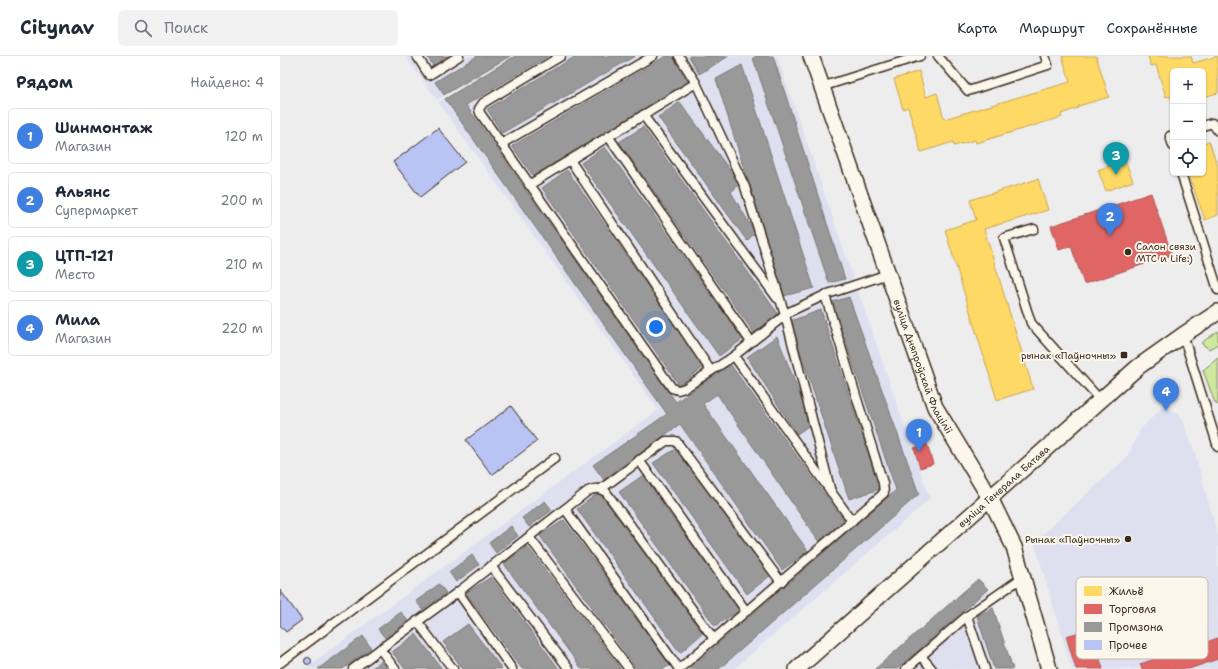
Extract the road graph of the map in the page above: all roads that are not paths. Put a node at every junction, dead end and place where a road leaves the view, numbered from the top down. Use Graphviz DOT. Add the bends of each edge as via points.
graph roads {
  1 [pos="417,56"];
  2 [pos="459,56"];
  3 [pos="561,56"];
  4 [pos="653,56"];
  5 [pos="679,56"];
  6 [pos="810,56"];
  7 [pos="920,56"];
  8 [pos="938,56"];
  9 [pos="1045,56"];
  10 [pos="696,82"];
  11 [pos="821,87"];
  12 [pos="643,115"];
  13 [pos="1206,125"];
  14 [pos="1218,131"];
  15 [pos="608,136"];
  16 [pos="501,144"];
  17 [pos="570,160"];
  18 [pos="1182,176"];
  19 [pos="530,185"];
  20 [pos="1034,229"];
  21 [pos="888,274"];
  22 [pos="1218,290"];
  23 [pos="825,295"];
  24 [pos="782,304"];
  25 [pos="1218,312"];
  26 [pos="785,315"];
  27 [pos="1182,335"];
  28 [pos="751,342"];
  29 [pos="734,356"];
  30 [pos="711,371"];
  31 [pos="1102,401"];
  32 [pos="1218,447"];
  33 [pos="555,458"];
  34 [pos="639,460"];
  35 [pos="601,489"];
  36 [pos="831,492"];
  37 [pos="990,498"];
  38 [pos="566,509"];
  39 [pos="852,521"];
  40 [pos="529,537"];
  41 [pos="491,566"];
  42 [pos="1022,577"];
  43 [pos="781,582"];
  44 [pos="458,592"];
  45 [pos="746,611"];
  46 [pos="967,616"];
  47 [pos="417,621"];
  48 [pos="714,639"];
  49 [pos="380,649"];
  50 [pos="921,656"];
  51 [pos="280,663"];
  52 [pos="353,669"];
  53 [pos="395,669"];
  54 [pos="453,669"];
  55 [pos="512,669"];
  56 [pos="569,669"];
  57 [pos="629,669"];
  58 [pos="679,669"];
  59 [pos="797,669"];
  60 [pos="906,669"];
  61 [pos="932,669"];
  62 [pos="985,669"];
  63 [pos="1049,669"];
  1 -- 2 [label="lane" via="429,75"];
  3 -- 16 [label="lane" via="483,103 479,109 480,114"];
  4 -- 16 [label="lane"];
  5 -- 10 [label="lane"];
  6 -- 11 [label="street, вуліца Дняпроўскай Флаціліі"];
  7 -- 11 [label="lane"];
  8 -- 9 [label="lane" via="968,91 1048,65"];
  10 -- 12 [label="lane"];
  10 -- 24 [label="lane" via="739,171"];
  11 -- 21 [label="street, вуліца Дняпроўскай Флаціліі"];
  12 -- 15 [label="lane"];
  12 -- 24 [label="lane"];
  13 -- 14 [label="lane" via="1212,123"];
  15 -- 17 [label="lane"];
  15 -- 28 [label="lane"];
  16 -- 19 [label="lane"];
  17 -- 19 [label="lane"];
  17 -- 30 [label="lane"];
  18 -- 22 [label="lane"];
  19 -- 30 [label="lane" via="672,388 685,388"];
  20 -- 31 [label="lane" via="1004,238 1030,323"];
  21 -- 23 [label="lane"];
  21 -- 37 [label="street, вуліца Дняпроўскай Флаціліі" via="935,408"];
  23 -- 26 [label="lane"];
  23 -- 39 [label="lane" via="885,489 884,493"];
  24 -- 26 [label="lane"];
  25 -- 27 [label="street, вуліца Генерала Батава"];
  26 -- 28 [label="lane"];
  26 -- 36 [label="lane"];
  27 -- 31 [label="street, вуліца Генерала Батава" via="1138,367"];
  27 -- 32 [label="lane"];
  28 -- 29 [label="lane"];
  29 -- 30 [label="lane"];
  29 -- 36 [label="lane"];
  31 -- 37 [label="street, вуліца Генерала Батава"];
  33 -- 51 [label="lane"];
  34 -- 35 [label="lane"];
  34 -- 43 [label="lane" via="666,441 676,441"];
  34 -- 45 [label="lane"];
  35 -- 38 [label="lane" via="588,491"];
  35 -- 48 [label="lane" via="606,492"];
  36 -- 39 [label="lane"];
  37 -- 42 [label="street, вуліца Дняпроўскай Флаціліі" via="1014,547"];
  37 -- 59 [label="street, вуліца Генерала Батава"];
  38 -- 40 [label="lane"];
  38 -- 58 [label="lane"];
  39 -- 43 [label="lane"];
  40 -- 41 [label="lane"];
  40 -- 57 [label="lane"];
  41 -- 44 [label="lane"];
  41 -- 56 [label="lane"];
  42 -- 46 [label="lane"];
  42 -- 63 [label="street, вуліца Дняпроўскай Флаціліі"];
  43 -- 45 [label="lane"];
  44 -- 47 [label="lane"];
  44 -- 55 [label="lane"];
  45 -- 48 [label="lane"];
  46 -- 50 [label="lane"];
  46 -- 62 [label="lane"];
  47 -- 49 [label="lane"];
  47 -- 54 [label="lane"];
  48 -- 58 [label="lane"];
  49 -- 52 [label="lane"];
  49 -- 53 [label="lane"];
  50 -- 60 [label="lane"];
  50 -- 61 [label="lane"];
}
